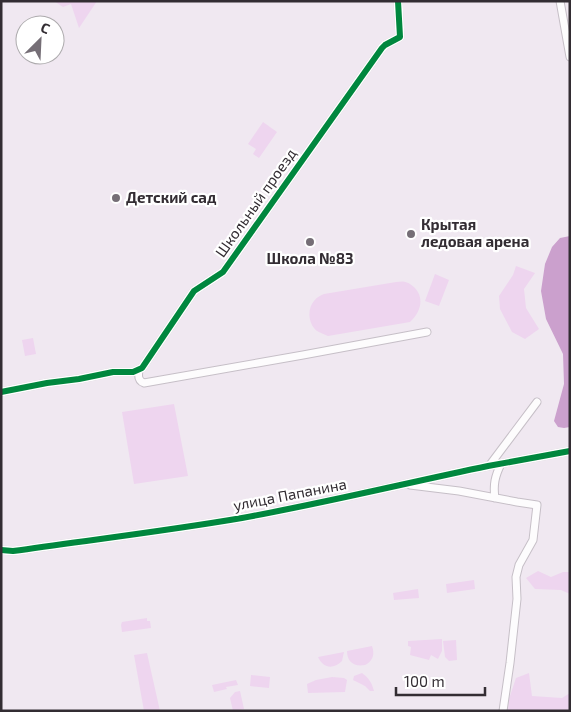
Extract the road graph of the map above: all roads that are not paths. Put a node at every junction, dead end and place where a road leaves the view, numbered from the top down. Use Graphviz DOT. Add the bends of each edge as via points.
graph roads {
  1 [pos="398,1"];
  2 [pos="560,1"];
  3 [pos="570,57"];
  4 [pos="427,332"];
  5 [pos="138,370"];
  6 [pos="1,392"];
  7 [pos="537,402"];
  8 [pos="570,451"];
  9 [pos="501,464"];
  10 [pos="488,466"];
  11 [pos="405,484"];
  12 [pos="495,498"];
  13 [pos="1,550"];
  14 [pos="13,550"];
  15 [pos="1,557"];
  16 [pos="502,711"];
  1 -- 5 [label="street, Школьный проезд" via="400,37 382,48 222,272 194,291"];
  2 -- 3 [label="street"];
  4 -- 5 [label="street" via="144,383"];
  5 -- 6 [label="street"];
  7 -- 10 [label="street"];
  8 -- 9 [label="street, улица Папанина"];
  9 -- 10 [label="street, улица Папанина"];
  9 -- 12 [label="street" via="494,478"];
  10 -- 11 [label="street, улица Папанина"];
  11 -- 12 [label="street"];
  11 -- 14 [label="street, улица Папанина" via="243,518"];
  12 -- 16 [label="street" via="537,505 533,540 516,577 517,599"];
  13 -- 14 [label="street, улица Папанина"];
  14 -- 15 [label="street, улица Папанина"];
}
